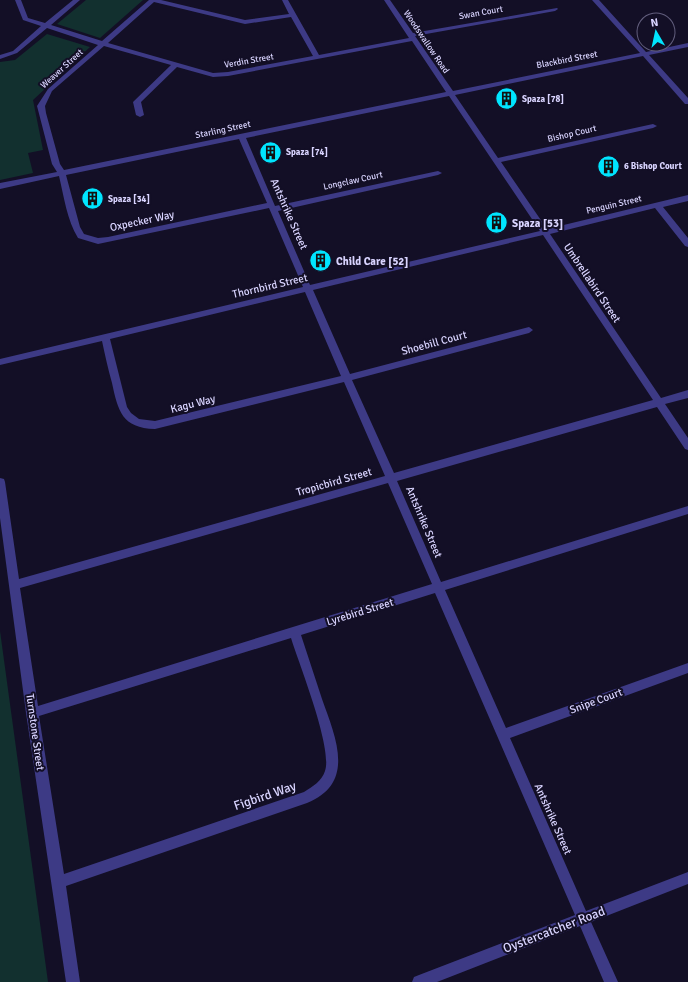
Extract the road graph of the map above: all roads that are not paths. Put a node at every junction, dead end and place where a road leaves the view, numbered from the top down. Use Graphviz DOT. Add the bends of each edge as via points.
graph roads {
  1 [pos="18,0"];
  2 [pos="77,0"];
  3 [pos="153,0"];
  4 [pos="285,0"];
  5 [pos="387,0"];
  6 [pos="595,0"];
  7 [pos="555,9"];
  8 [pos="294,16"];
  9 [pos="46,26"];
  10 [pos="412,37"];
  11 [pos="103,44"];
  12 [pos="688,45"];
  13 [pos="644,54"];
  14 [pos="0,57"];
  15 [pos="317,57"];
  16 [pos="175,65"];
  17 [pos="450,93"];
  18 [pos="688,102"];
  19 [pos="140,115"];
  20 [pos="653,126"];
  21 [pos="241,136"];
  22 [pos="496,161"];
  23 [pos="438,173"];
  24 [pos="62,174"];
  25 [pos="0,186"];
  26 [pos="688,198"];
  27 [pos="657,205"];
  28 [pos="272,207"];
  29 [pos="544,232"];
  30 [pos="688,244"];
  31 [pos="308,288"];
  32 [pos="529,330"];
  33 [pos="105,337"];
  34 [pos="0,362"];
  35 [pos="346,378"];
  36 [pos="688,394"];
  37 [pos="659,403"];
  38 [pos="688,446"];
  39 [pos="392,478"];
  40 [pos="0,482"];
  41 [pos="688,510"];
  42 [pos="15,585"];
  43 [pos="438,588"];
  44 [pos="294,632"];
  45 [pos="688,668"];
  46 [pos="32,713"];
  47 [pos="503,735"];
  48 [pos="688,878"];
  49 [pos="60,882"];
  50 [pos="583,918"];
  51 [pos="73,982"];
  52 [pos="419,982"];
  53 [pos="611,982"];
  1 -- 9 [label="street, Verdin Street" via="24,19"];
  2 -- 9 [label="street"];
  3 -- 8 [label="street" via="246,22"];
  3 -- 11 [label="street, Weaver Street"];
  4 -- 8 [label="street"];
  5 -- 10 [label="street, Woodswallow Road"];
  6 -- 13 [label="street"];
  7 -- 10 [label="street, Swan Court"];
  8 -- 15 [label="street"];
  9 -- 11 [label="street, Verdin Street"];
  9 -- 14 [label="street" via="15,52"];
  10 -- 15 [label="street, Verdin Street"];
  10 -- 17 [label="street, Woodswallow Road"];
  11 -- 16 [label="street, Verdin Street"];
  11 -- 24 [label="street, Weaver Street" via="50,90 41,106 56,164"];
  12 -- 13 [label="street, Blackbird Street"];
  13 -- 17 [label="street, Blackbird Street"];
  13 -- 18 [label="street"];
  15 -- 16 [label="street, Verdin Street" via="220,75"];
  16 -- 19 [label="street" via="137,102"];
  17 -- 21 [label="street, Starling Street"];
  17 -- 22 [label="street, Umbrellabird Street"];
  20 -- 22 [label="street, Bishop Court"];
  21 -- 24 [label="street, Starling Street"];
  21 -- 28 [label="street, Antshrike Street"];
  22 -- 29 [label="street, Umbrellabird Street"];
  23 -- 28 [label="street, Longclaw Court"];
  24 -- 25 [label="street, Starling Street"];
  24 -- 28 [label="street, Oxpecker Way" via="76,227 81,236 98,241"];
  26 -- 27 [label="street, Penguin Street"];
  27 -- 29 [label="street, Penguin Street"];
  27 -- 30 [label="street"];
  28 -- 31 [label="street, Antshrike Street"];
  29 -- 31 [label="street, Thornbird Street"];
  29 -- 37 [label="street, Umbrellabird Street"];
  31 -- 33 [label="street, Thornbird Street"];
  31 -- 35 [label="street, Antshrike Street"];
  32 -- 35 [label="street, Shoebill Court"];
  33 -- 34 [label="street, Thornbird Street"];
  33 -- 35 [label="street, Kagu Way" via="122,407 127,416 143,425 169,422"];
  35 -- 39 [label="street, Antshrike Street"];
  36 -- 37 [label="street, Tropicbird Street"];
  37 -- 38 [label="street, Umbrellabird Street"];
  37 -- 39 [label="street, Tropicbird Street"];
  39 -- 42 [label="street, Tropicbird Street"];
  39 -- 43 [label="street, Antshrike Street"];
  40 -- 42 [label="street, Turnstone Street"];
  41 -- 43 [label="street, Lyrebird Street"];
  42 -- 46 [label="street, Turnstone Street"];
  43 -- 44 [label="street, Lyrebird Street"];
  43 -- 47 [label="street, Antshrike Street"];
  44 -- 46 [label="street, Lyrebird Street"];
  44 -- 49 [label="street, Figbird Way" via="334,757 328,781 320,790 307,797"];
  45 -- 47 [label="street, Snipe Court"];
  46 -- 49 [label="street, Turnstone Street" via="39,768"];
  47 -- 50 [label="street, Antshrike Street"];
  48 -- 50 [label="street, Oystercatcher Road"];
  49 -- 51 [label="street, Turnstone Street"];
  50 -- 52 [label="street, Oystercatcher Road"];
  50 -- 53 [label="street, Antshrike Street"];
}
